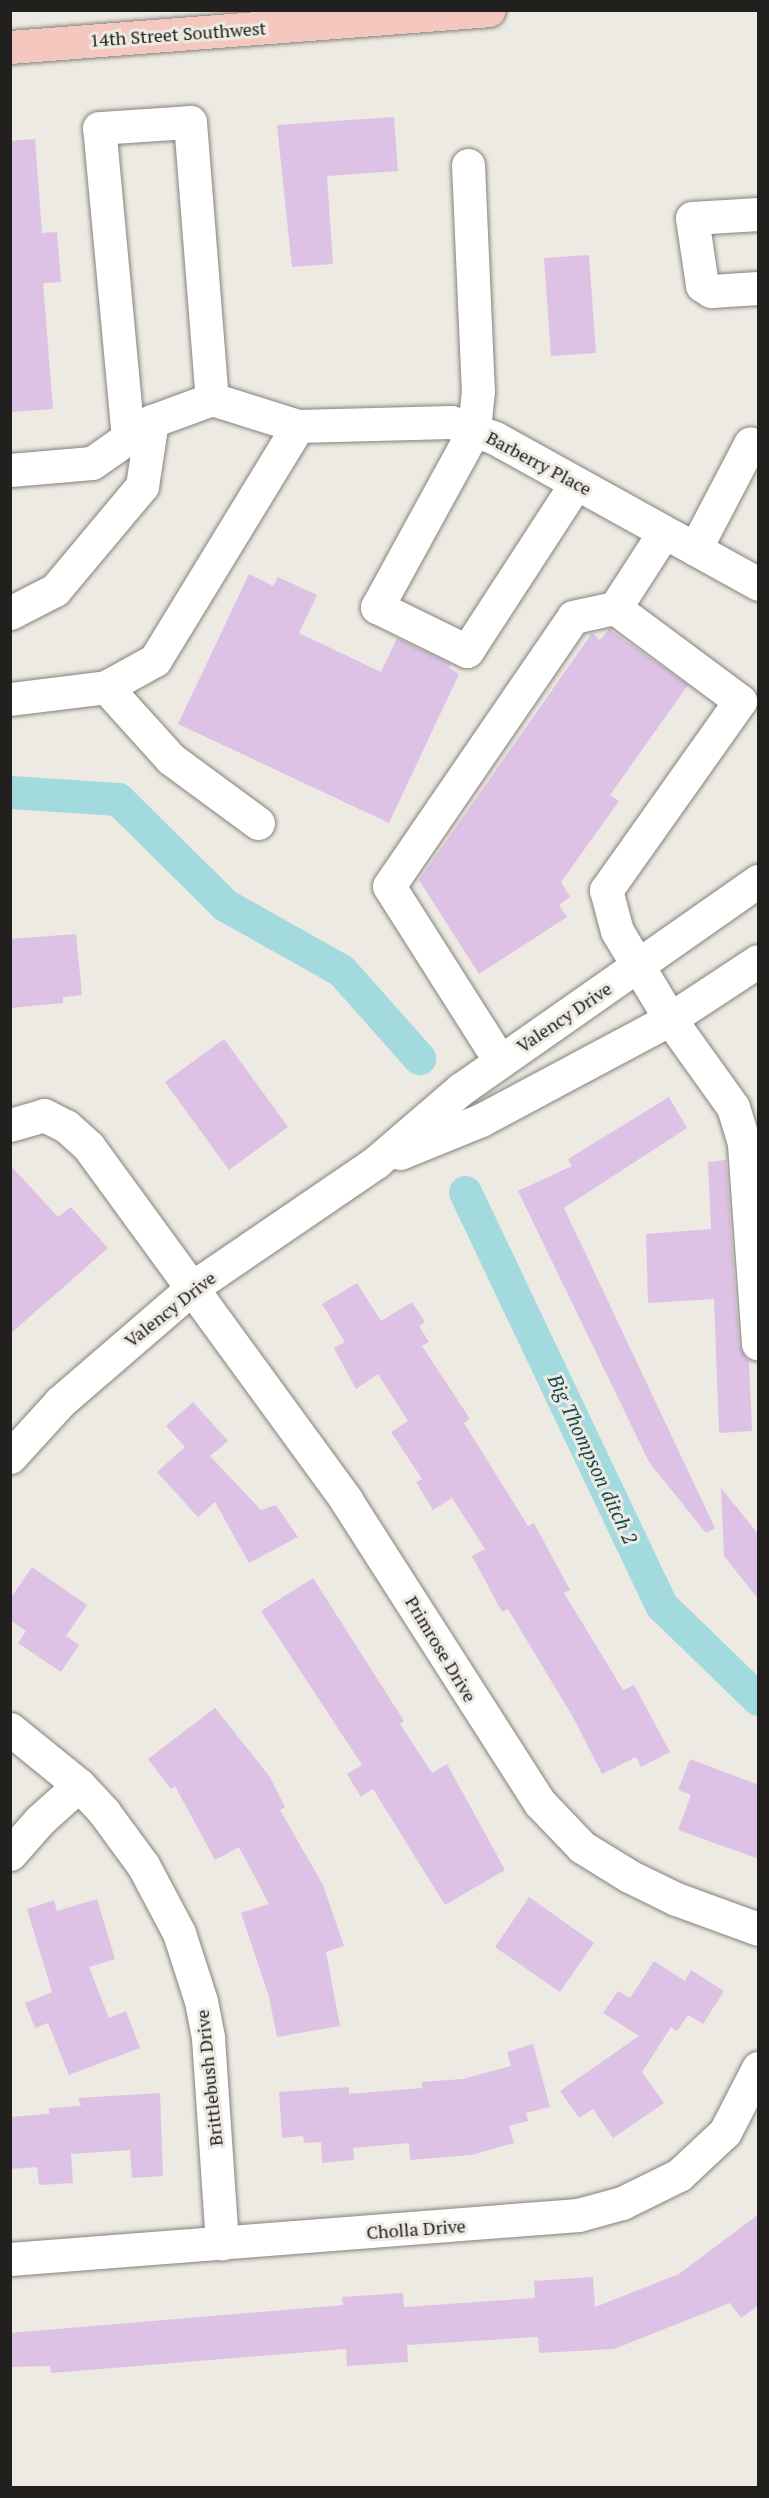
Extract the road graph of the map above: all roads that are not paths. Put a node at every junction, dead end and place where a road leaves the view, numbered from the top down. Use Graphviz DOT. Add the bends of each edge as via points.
graph roads {
  1 [pos="489,10"];
  2 [pos="10,47"];
  3 [pos="468,165"];
  4 [pos="759,214"];
  5 [pos="759,288"];
  6 [pos="212,399"];
  7 [pos="298,426"];
  8 [pos="140,429"];
  9 [pos="474,430"];
  10 [pos="759,447"];
  11 [pos="10,470"];
  12 [pos="576,483"];
  13 [pos="664,532"];
  14 [pos="695,549"];
  15 [pos="759,584"];
  16 [pos="615,609"];
  17 [pos="10,613"];
  18 [pos="106,687"];
  19 [pos="10,699"];
  20 [pos="258,823"];
  21 [pos="759,881"];
  22 [pos="759,961"];
  23 [pos="639,966"];
  24 [pos="670,1019"];
  25 [pos="500,1061"];
  26 [pos="10,1125"];
  27 [pos="376,1162"];
  28 [pos="193,1287"];
  29 [pos="759,1344"];
  30 [pos="10,1457"];
  31 [pos="10,1729"];
  32 [pos="79,1785"];
  33 [pos="10,1854"];
  34 [pos="759,1929"];
  35 [pos="759,2068"];
  36 [pos="222,2244"];
  37 [pos="10,2259"];
  1 -- 2 [label="main road, 14th Street Southwest"];
  3 -- 9 [label="street" via="478,390"];
  4 -- 5 [label="street" via="692,218 702,285 711,291"];
  6 -- 7 [label="street, Barberry Place"];
  6 -- 8 [label="street"];
  6 -- 8 [label="street" via="190,122 99,128"];
  7 -- 9 [label="street, Barberry Place" via="451,422"];
  7 -- 18 [label="street" via="156,660"];
  8 -- 11 [label="street" via="92,463"];
  8 -- 17 [label="street" via="142,486 55,590"];
  9 -- 12 [label="street, Barberry Place"];
  9 -- 12 [label="street" via="377,606 467,651"];
  10 -- 14 [label="street" via="750,444"];
  12 -- 13 [label="street, Barberry Place"];
  13 -- 14 [label="street, Barberry Place"];
  13 -- 16 [label="street"];
  14 -- 15 [label="street, Barberry Place"];
  16 -- 23 [label="street" via="740,701 606,890 617,931"];
  16 -- 25 [label="street" via="573,617 389,886"];
  18 -- 19 [label="street"];
  18 -- 20 [label="street" via="171,759"];
  21 -- 23 [label="street, Valency Drive"];
  22 -- 24 [label="street, Valency Drive"];
  23 -- 24 [label="street"];
  23 -- 25 [label="street, Valency Drive"];
  24 -- 27 [label="street, Valency Drive" via="481,1120"];
  24 -- 29 [label="street" via="733,1107 744,1144"];
  25 -- 27 [label="street, Valency Drive"];
  26 -- 28 [label="street, Primrose Drive" via="44,1115 66,1126 89,1148"];
  27 -- 28 [label="street, Valency Drive"];
  28 -- 30 [label="street, Valency Drive" via="60,1402"];
  28 -- 34 [label="street, Primrose Drive" via="358,1518 540,1803 582,1847 629,1876 676,1899"];
  31 -- 32 [label="street, Brittlebush Drive"];
  32 -- 33 [label="street"];
  32 -- 36 [label="street, Brittlebush Drive" via="143,1865 190,1961 208,2038"];
  35 -- 36 [label="street, Cholla Drive" via="740,2109 704,2155 679,2175 622,2203 568,2217"];
  36 -- 37 [label="street, Cholla Drive"];
}
